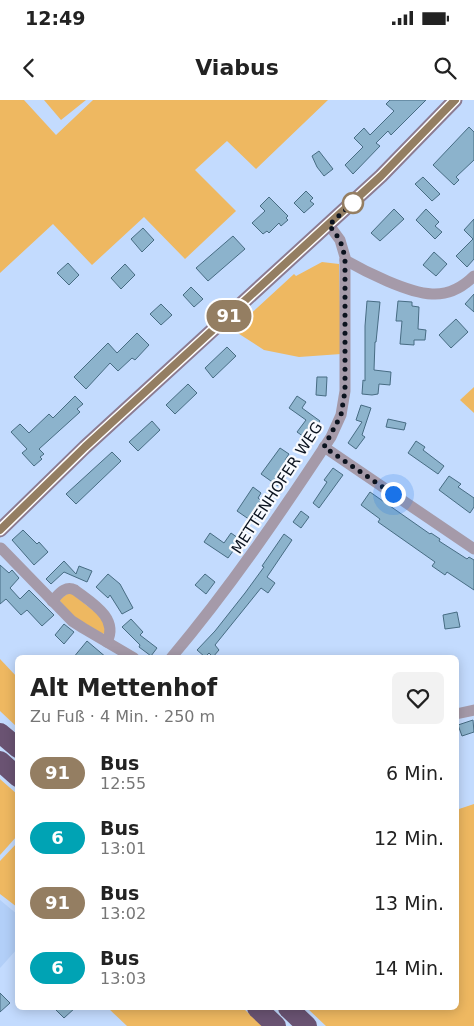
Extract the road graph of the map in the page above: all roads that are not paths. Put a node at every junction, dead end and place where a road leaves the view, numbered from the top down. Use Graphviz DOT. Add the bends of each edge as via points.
graph roads {
  1 [pos="455,100"];
  2 [pos="329,225"];
  3 [pos="345,260"];
  4 [pos="474,276"];
  5 [pos="324,447"];
  6 [pos="0,530"];
  7 [pos="2,548"];
  8 [pos="474,549"];
  9 [pos="52,601"];
  10 [pos="107,642"];
  11 [pos="129,655"];
  12 [pos="174,655"];
  13 [pos="474,710"];
  14 [pos="459,713"];
  15 [pos="0,733"];
  16 [pos="15,746"];
  17 [pos="0,761"];
  18 [pos="15,774"];
  19 [pos="259,1010"];
  20 [pos="290,1010"];
  21 [pos="276,1026"];
  22 [pos="307,1026"];
  1 -- 2 [label="street"];
  2 -- 3 [label="street, METTENHOFER WEG" via="340,240"];
  2 -- 6 [label="street" via="106,428"];
  3 -- 4 [label="street" via="369,273 431,294 458,289"];
  3 -- 5 [label="street, METTENHOFER WEG" via="345,391 341,415"];
  5 -- 8 [label="street"];
  5 -- 12 [label="street, METTENHOFER WEG" via="226,590"];
  7 -- 9 [label="street"];
  9 -- 10 [label="street" via="76,624"];
  9 -- 10 [label="street" via="65,589 75,590 107,617 110,625"];
  10 -- 11 [label="street"];
  13 -- 14 [label="street"];
  15 -- 16 [label="highway"];
  17 -- 18 [label="highway"];
  19 -- 21 [label="highway"];
  20 -- 22 [label="highway"];
}
